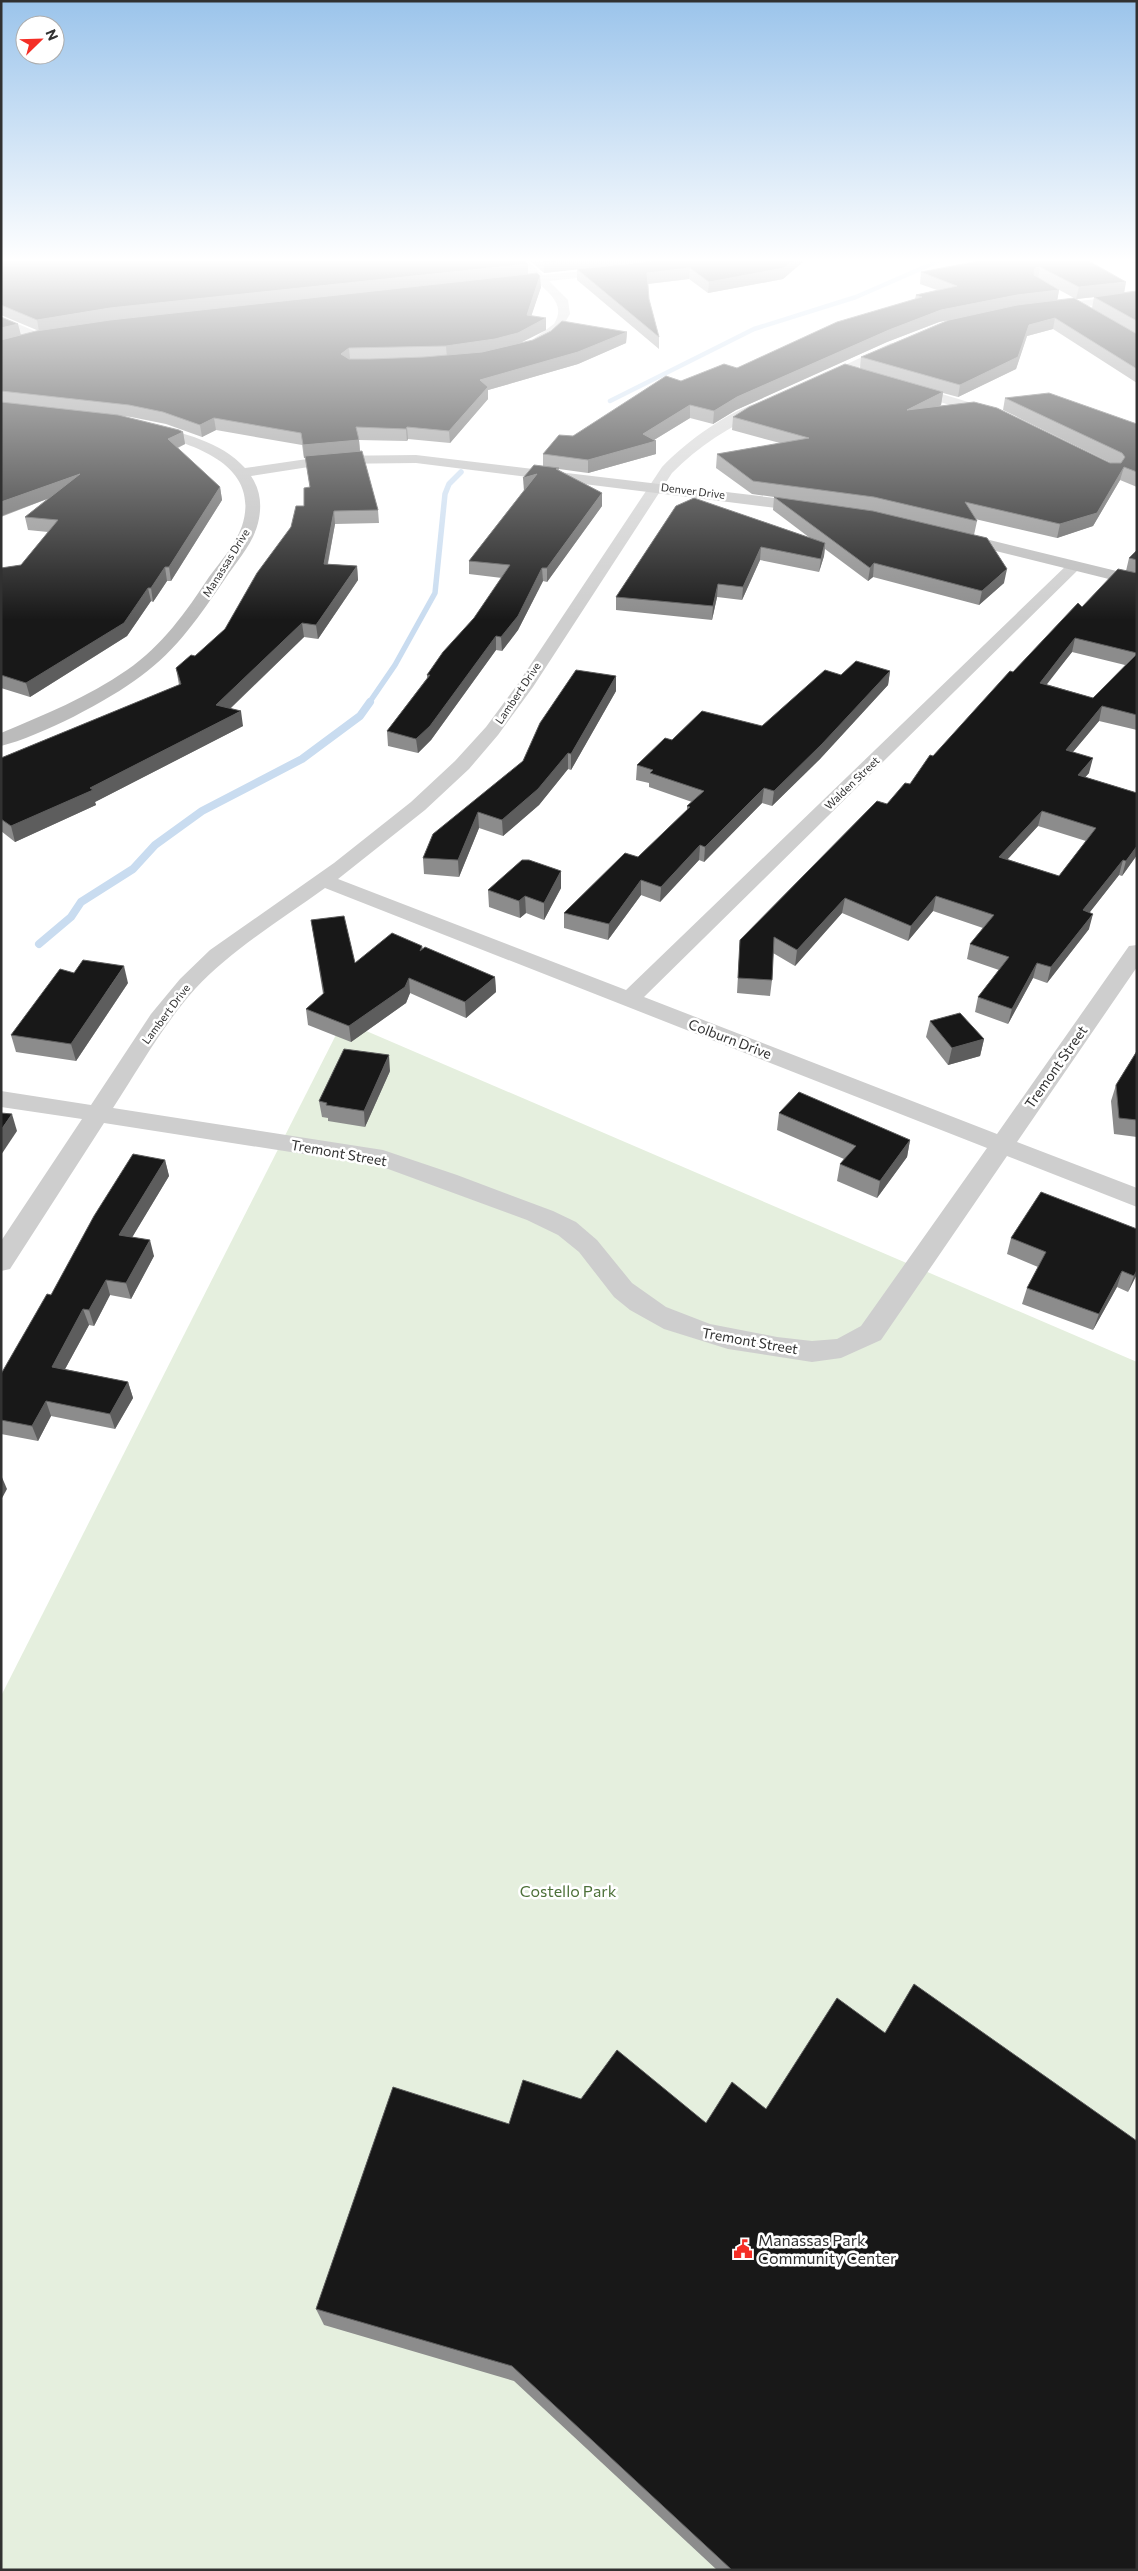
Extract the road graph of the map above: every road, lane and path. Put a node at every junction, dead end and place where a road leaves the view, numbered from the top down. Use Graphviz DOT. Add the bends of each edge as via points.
graph roads {
  1 [pos="821,380"];
  2 [pos="896,384"];
  3 [pos="801,389"];
  4 [pos="776,400"];
  5 [pos="1009,420"];
  6 [pos="134,426"];
  7 [pos="242,473"];
  8 [pos="654,487"];
  9 [pos="825,509"];
  10 [pos="940,533"];
  11 [pos="1074,566"];
  12 [pos="1137,581"];
  13 [pos="1,740"];
  14 [pos="323,880"];
  15 [pos="1137,951"];
  16 [pos="630,1000"];
  17 [pos="1,1099"];
  18 [pos="97,1114"];
  19 [pos="1001,1146"];
  20 [pos="1137,1198"];
  21 [pos="1,1262"];
  1 -- 3 [label="street"];
  2 -- 5 [label="street"];
  4 -- 8 [label="street, Lambert Drive" via="742,415 685,450"];
  6 -- 7 [label="street, Manassas Drive" via="194,441 225,458"];
  7 -- 8 [label="street, Denver Drive" via="328,460 391,458"];
  7 -- 13 [label="street, Manassas Drive" via="252,493 254,508 250,524 187,623 164,648 119,683 70,710"];
  8 -- 9 [label="street, Denver Drive"];
  8 -- 14 [label="street, Lambert Drive" via="492,731 436,790"];
  10 -- 11 [label="street"];
  11 -- 12 [label="street"];
  11 -- 16 [label="street, Walden Street"];
  14 -- 16 [label="street, Colburn Drive"];
  14 -- 18 [label="street, Lambert Drive" via="218,955 188,984 159,1019"];
  15 -- 19 [label="street, Tremont Street"];
  16 -- 19 [label="street, Colburn Drive"];
  17 -- 18 [label="street, Tremont Street"];
  18 -- 19 [label="street, Tremont Street" via="383,1158 441,1177 575,1233 593,1250 620,1288 647,1310 680,1326 716,1338 821,1352 840,1349 871,1333"];
  18 -- 21 [label="street, Lambert Drive"];
  19 -- 20 [label="street, Colburn Drive"];
}
